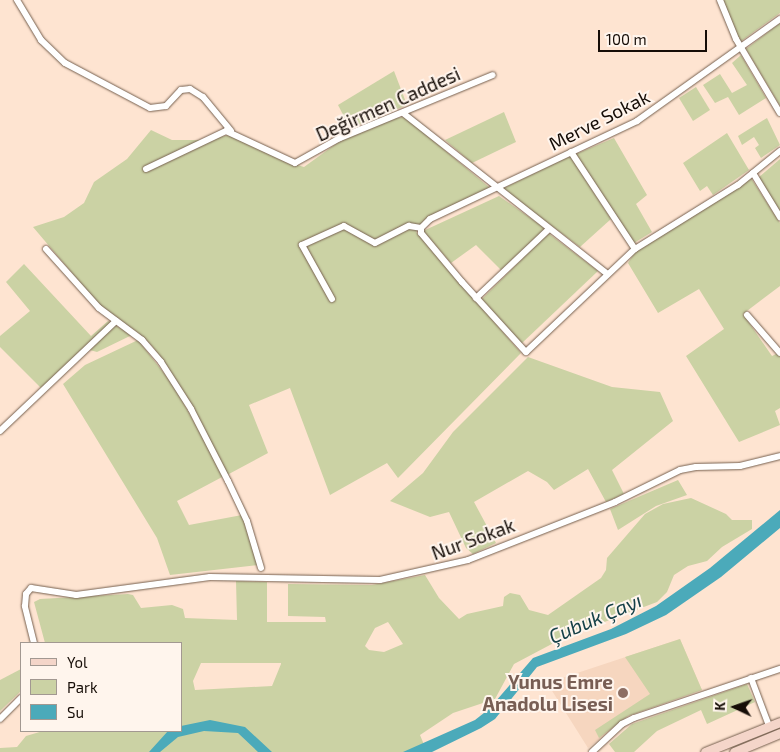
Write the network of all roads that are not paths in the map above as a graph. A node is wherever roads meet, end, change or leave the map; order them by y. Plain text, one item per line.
1 (17, 0) edge
2 (720, 0) edge
3 (780, 19) edge
4 (740, 48) junction
5 (493, 74) dead end
6 (403, 113) junction
7 (780, 113) edge
8 (231, 131) junction
9 (780, 151) edge
10 (571, 152) junction
11 (146, 169) dead end
12 (753, 173) junction
13 (495, 188) junction
14 (780, 217) edge
15 (421, 228) junction
16 (549, 229) junction
17 (46, 249) dead end
18 (635, 249) junction
19 (606, 274) junction
20 (476, 298) junction
21 (332, 299) dead end
22 (747, 315) dead end
23 (116, 321) junction
24 (780, 353) edge
25 (0, 431) edge
26 (780, 456) edge
27 (261, 568) dead end
28 (34, 642) edge
29 (780, 669) edge
30 (750, 678) junction
31 (20, 699) edge
32 (0, 720) edge
33 (780, 722) edge
34 (770, 726) junction
35 (780, 733) edge
36 (592, 752) edge
37 (705, 752) edge
38 (734, 752) edge

1 - 8 street
2 - 4 street
3 - 4 street, Merve Sokak
4 - 7 street
4 - 10 street, Merve Sokak
5 - 6 street, Değirmen Caddesi
6 - 8 street, Değirmen Caddesi
6 - 13 street
8 - 11 street
9 - 12 street
10 - 13 street, Merve Sokak
10 - 18 street
12 - 14 street
12 - 18 street
13 - 15 street, Merve Sokak
13 - 16 street
15 - 20 street
15 - 21 street
16 - 19 street
16 - 20 street
17 - 23 street
18 - 19 street
19 - 20 street
22 - 24 street
23 - 25 street
23 - 27 street
26 - 28 street, Nur Sokak
29 - 30 street
30 - 34 street
30 - 36 street
31 - 32 street
33 - 34 main road
34 - 37 main road
35 - 38 main road

